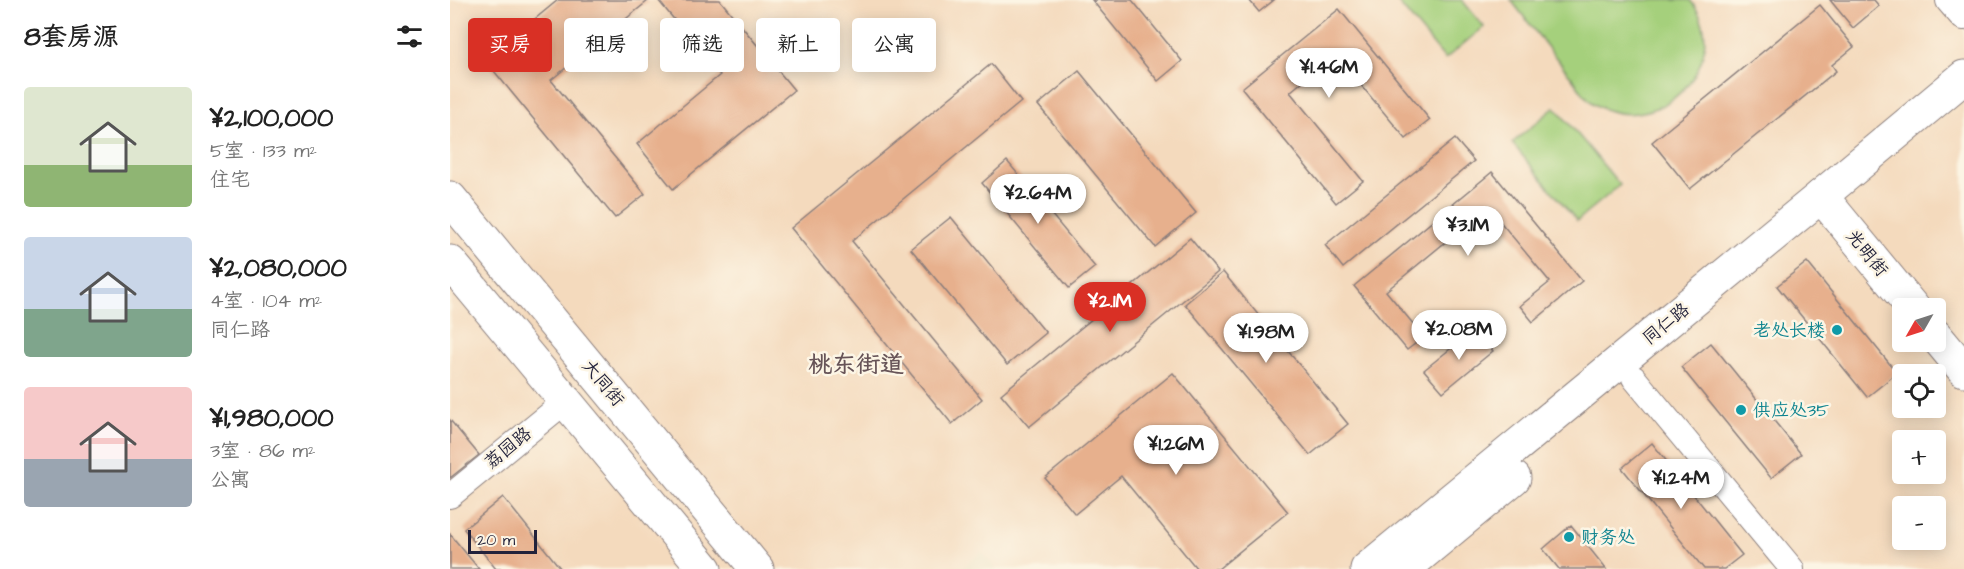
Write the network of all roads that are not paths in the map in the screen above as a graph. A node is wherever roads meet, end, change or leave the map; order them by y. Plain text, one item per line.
1 (1952, 0) edge
2 (1964, 15) edge
3 (1964, 77) edge
4 (1964, 103) edge
5 (450, 198) edge
6 (1827, 204) junction
7 (450, 262) edge
8 (1905, 298) edge
9 (1946, 348) edge
10 (1964, 370) edge
11 (1634, 378) junction
12 (566, 401) junction
13 (450, 496) edge
14 (705, 569) edge
15 (757, 569) edge
16 (1367, 569) edge
17 (1404, 569) edge
18 (1792, 569) edge

1 - 2 street
3 - 6 main road, 同仁路
4 - 6 main road, 同仁路
5 - 15 main road, 大同街
6 - 8 main road, 光明街
6 - 11 main road, 同仁路
6 - 16 main road, 同仁路
7 - 12 main road
9 - 10 main road
11 - 17 main road, 同仁路
11 - 18 street
12 - 13 street, 荔园路
12 - 14 main road

